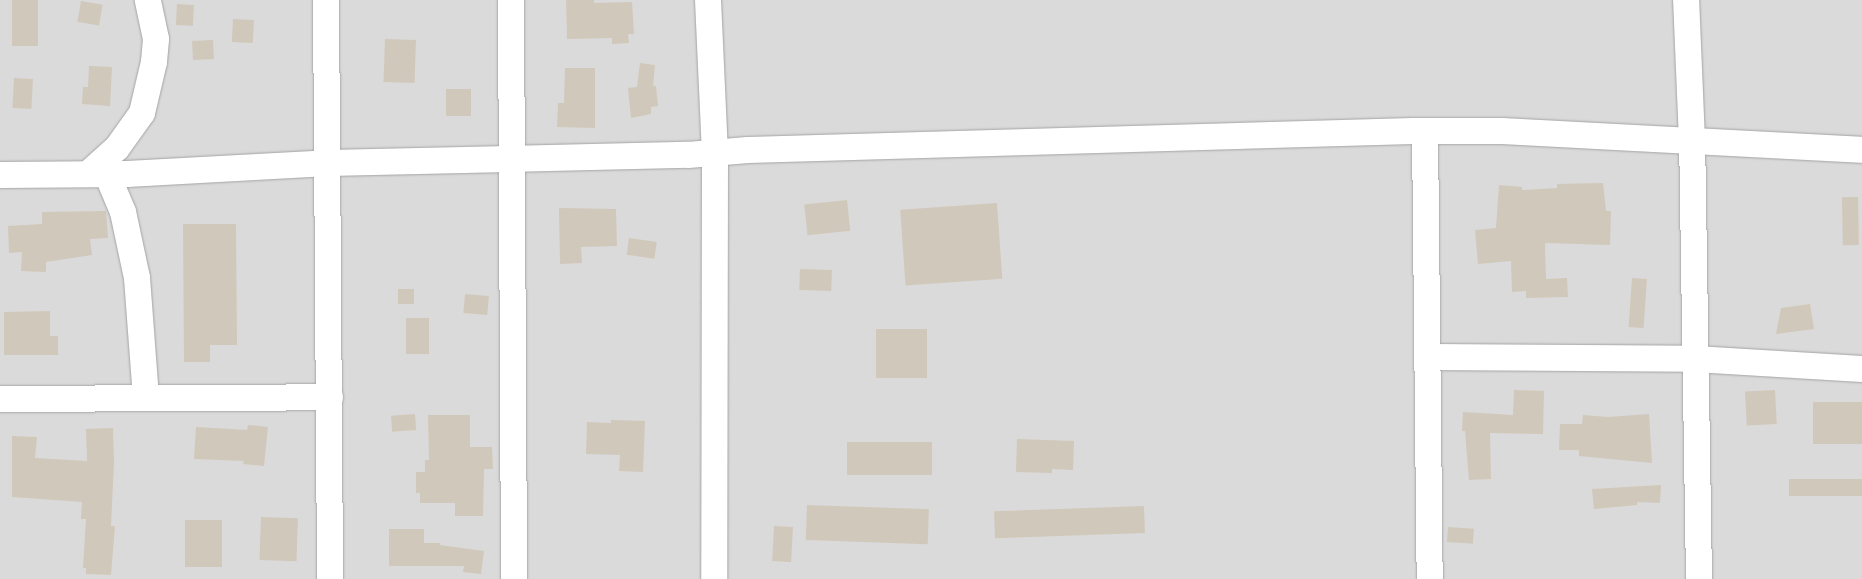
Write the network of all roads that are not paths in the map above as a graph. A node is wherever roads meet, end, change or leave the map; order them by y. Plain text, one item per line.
1 (148, 0) edge
2 (326, 0) edge
3 (511, 0) edge
4 (708, 0) edge
5 (1686, 0) edge
6 (1425, 131) junction
7 (1692, 141) junction
8 (1862, 150) edge
9 (715, 153) junction
10 (510, 159) junction
11 (328, 163) junction
12 (98, 174) junction
13 (0, 176) edge
14 (1429, 357) junction
15 (1695, 359) junction
16 (1862, 369) edge
17 (330, 397) junction
18 (146, 398) junction
19 (0, 399) edge
20 (330, 579) edge
21 (514, 579) edge
22 (714, 579) edge
23 (1430, 579) edge
24 (1700, 579) edge

1 - 12 street
2 - 11 street
3 - 10 street
4 - 9 street
5 - 7 street
6 - 7 street
6 - 9 street
6 - 14 street
7 - 8 street
7 - 15 street
9 - 10 street
9 - 22 street
10 - 11 street
10 - 21 street
11 - 12 street
11 - 17 street
12 - 13 street
12 - 18 street
14 - 15 street
14 - 23 street
15 - 16 street
15 - 24 street
17 - 18 street
17 - 20 street
18 - 19 street

